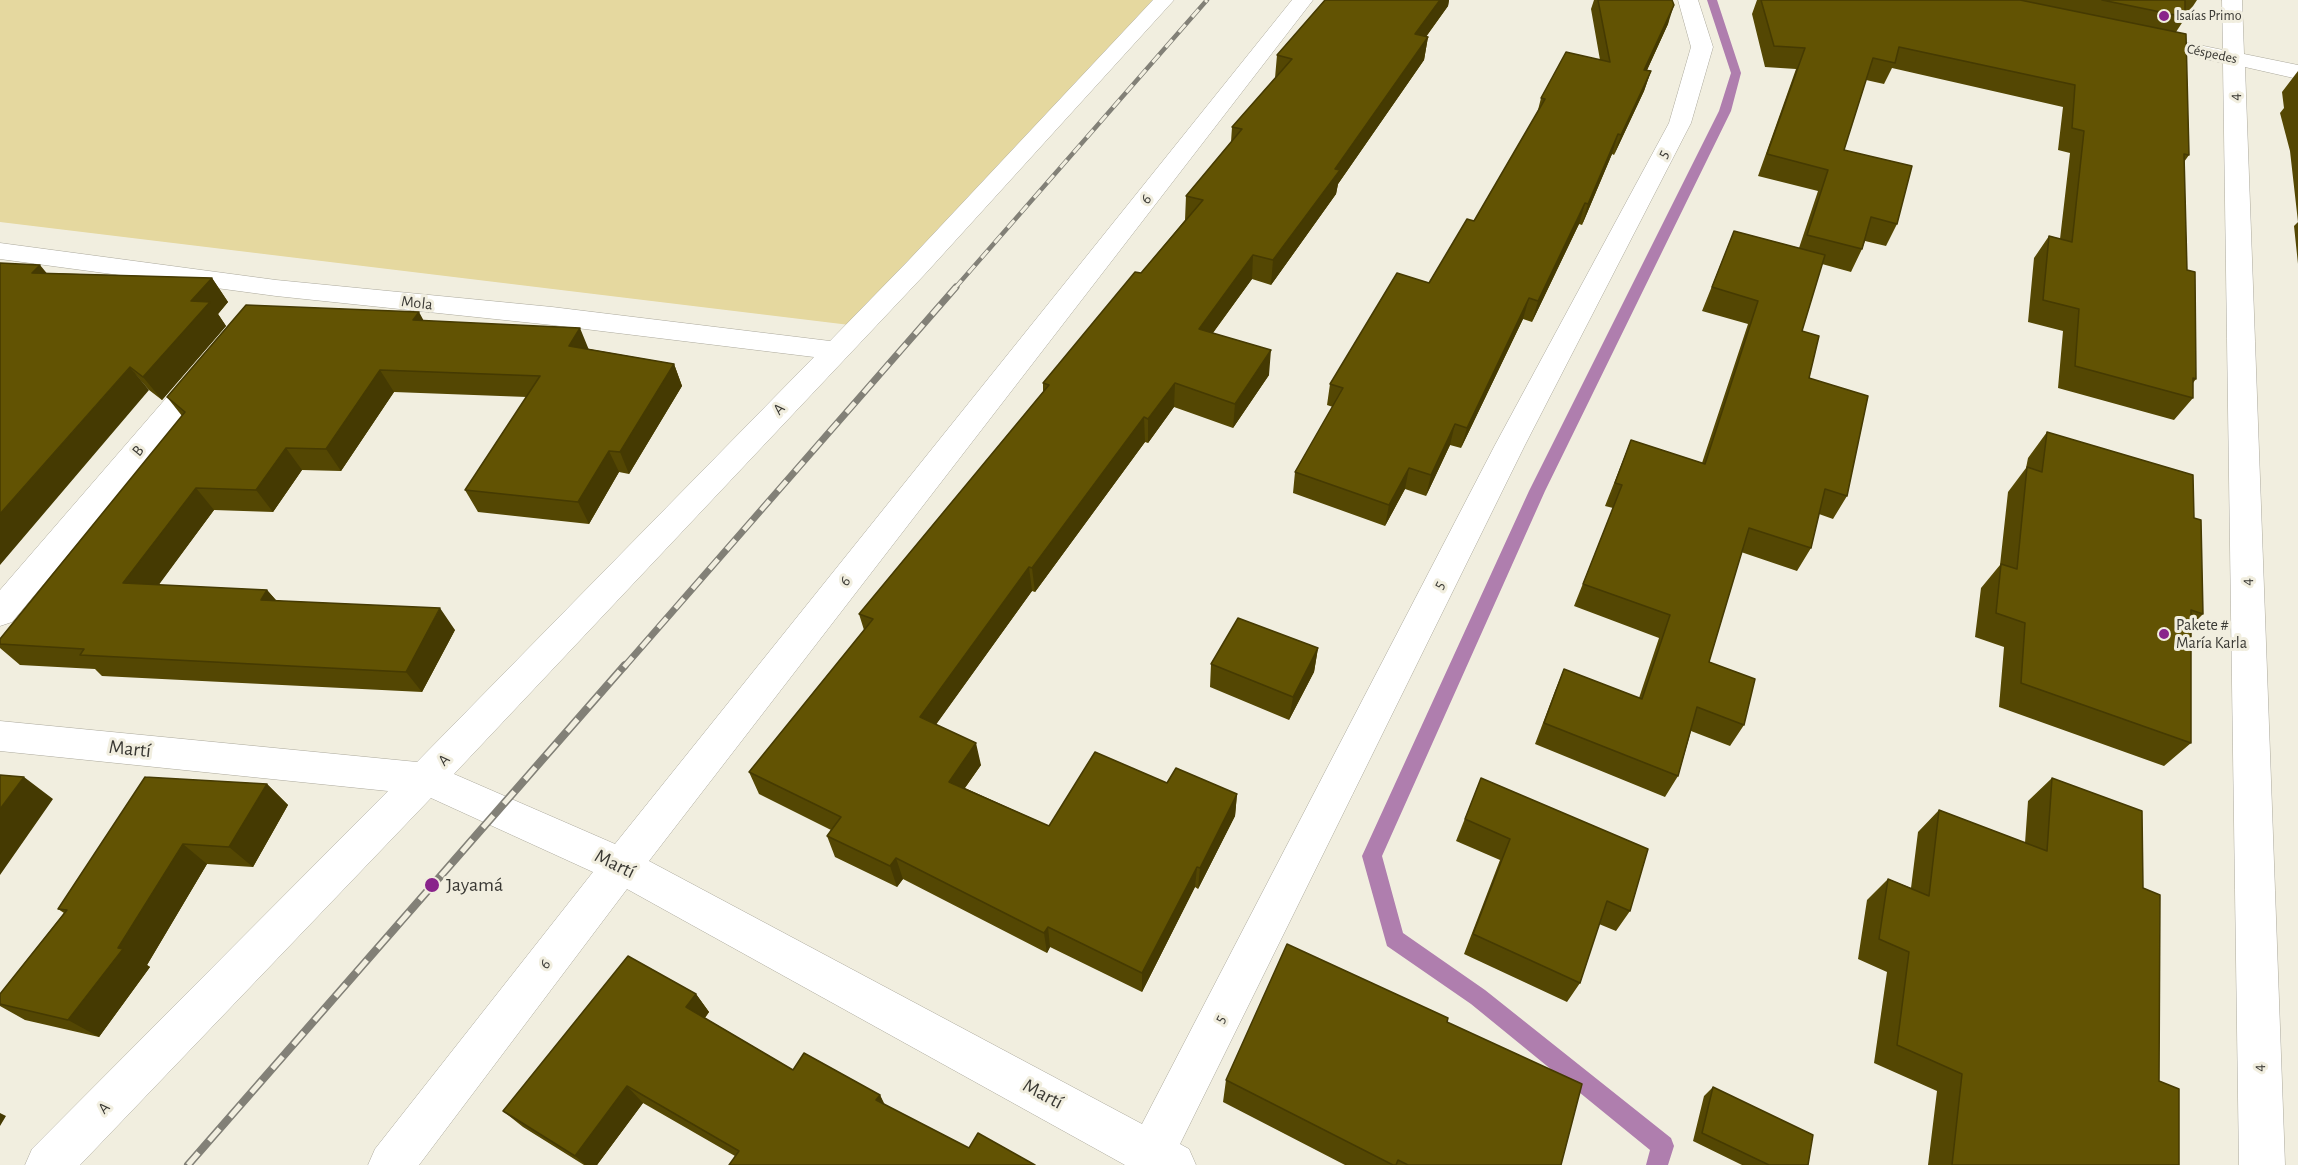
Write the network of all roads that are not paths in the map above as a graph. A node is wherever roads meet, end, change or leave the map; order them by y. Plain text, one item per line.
1 (1164, 0) edge
2 (1302, 0) edge
3 (1688, 0) edge
4 (2232, 0) edge
5 (2121, 35) edge
6 (2234, 59) junction
7 (2298, 72) edge
8 (0, 251) edge
9 (276, 288) junction
10 (253, 315) edge
11 (835, 351) junction
12 (222, 352) edge
13 (0, 613) edge
14 (0, 736) edge
15 (425, 779) junction
16 (621, 866) junction
17 (1158, 1161) edge
18 (48, 1165) edge
19 (391, 1165) edge
20 (2262, 1165) edge

1 - 11 street, A
2 - 16 street, 6
3 - 17 street, 5
4 - 6 street, 4
5 - 6 street, Céspedes
6 - 7 street, Céspedes
6 - 20 street, 4
8 - 9 street, Mola
9 - 10 street
9 - 11 street, Mola
11 - 15 street, A
12 - 13 street, B
14 - 15 street, Martí
15 - 16 street, Martí
15 - 18 street, A
16 - 17 street, Martí
16 - 19 street, 6

